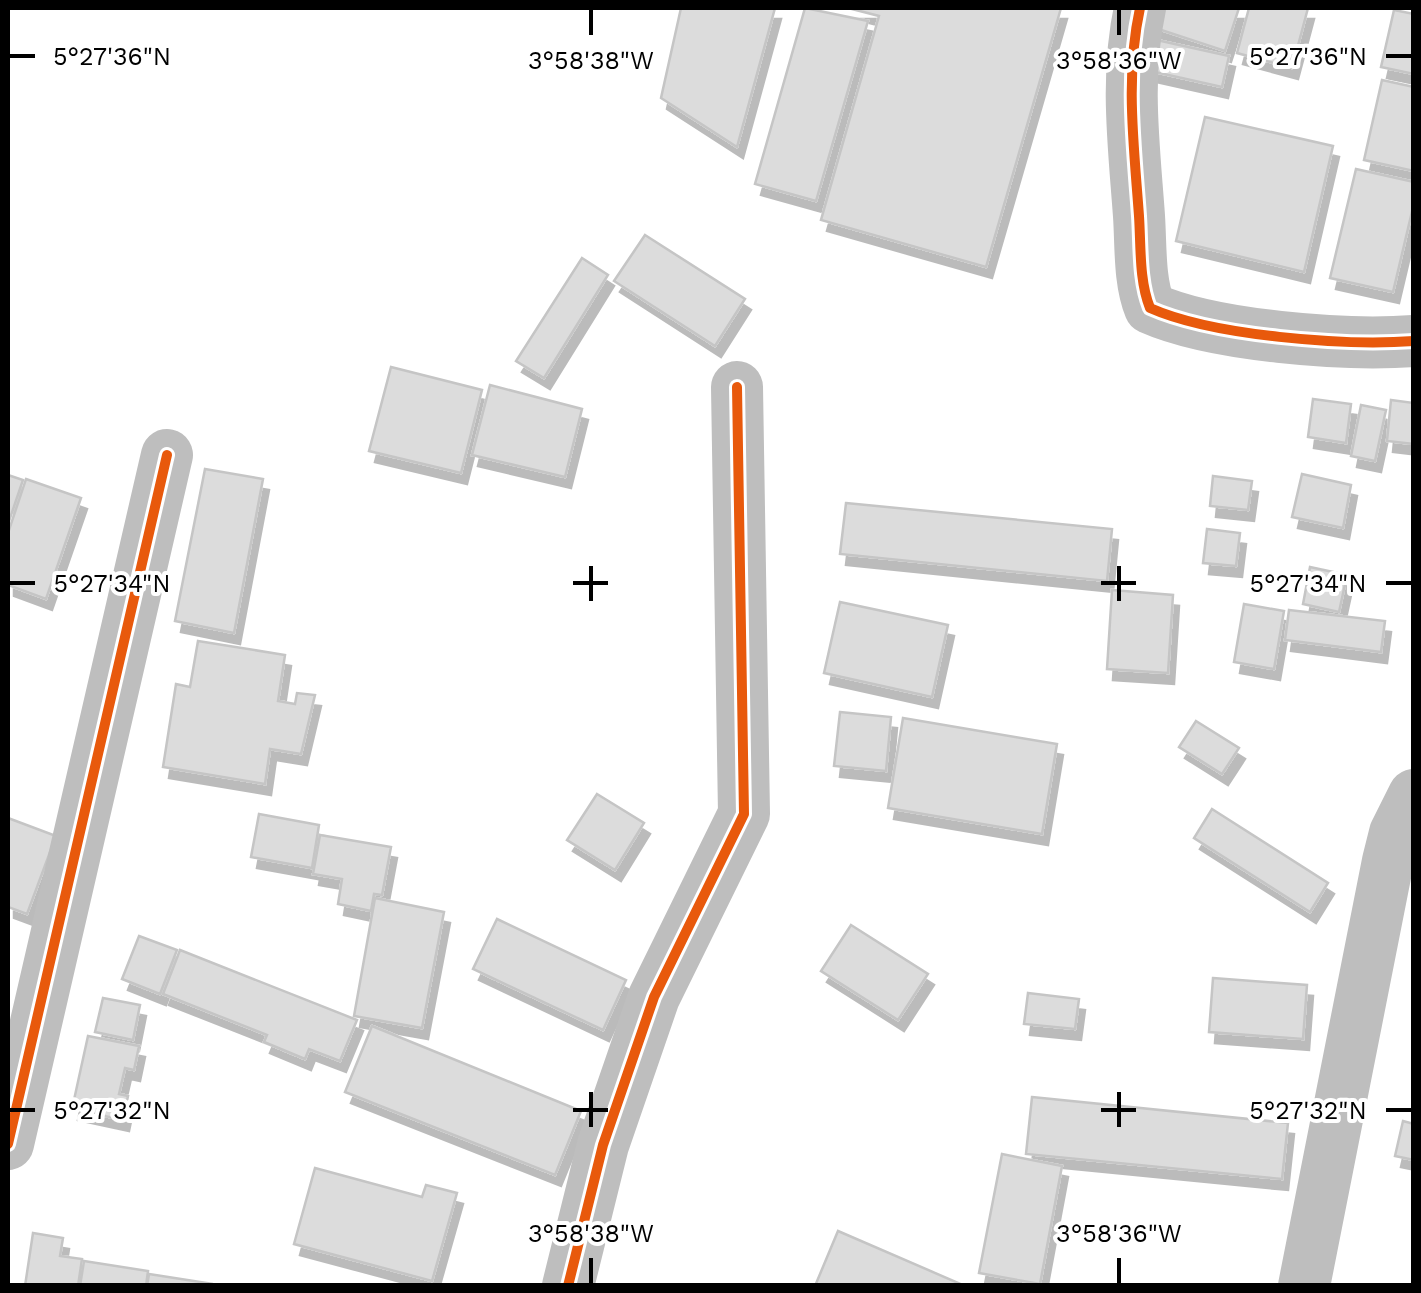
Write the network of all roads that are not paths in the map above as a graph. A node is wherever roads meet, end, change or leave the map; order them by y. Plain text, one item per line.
1 (1140, 8) edge
2 (1414, 341) edge
3 (738, 387) dead end
4 (167, 456) dead end
5 (1414, 796) edge
6 (8, 1144) edge
7 (568, 1286) edge
8 (1304, 1286) edge

1 - 2 street
3 - 7 street
4 - 6 street
5 - 8 street

